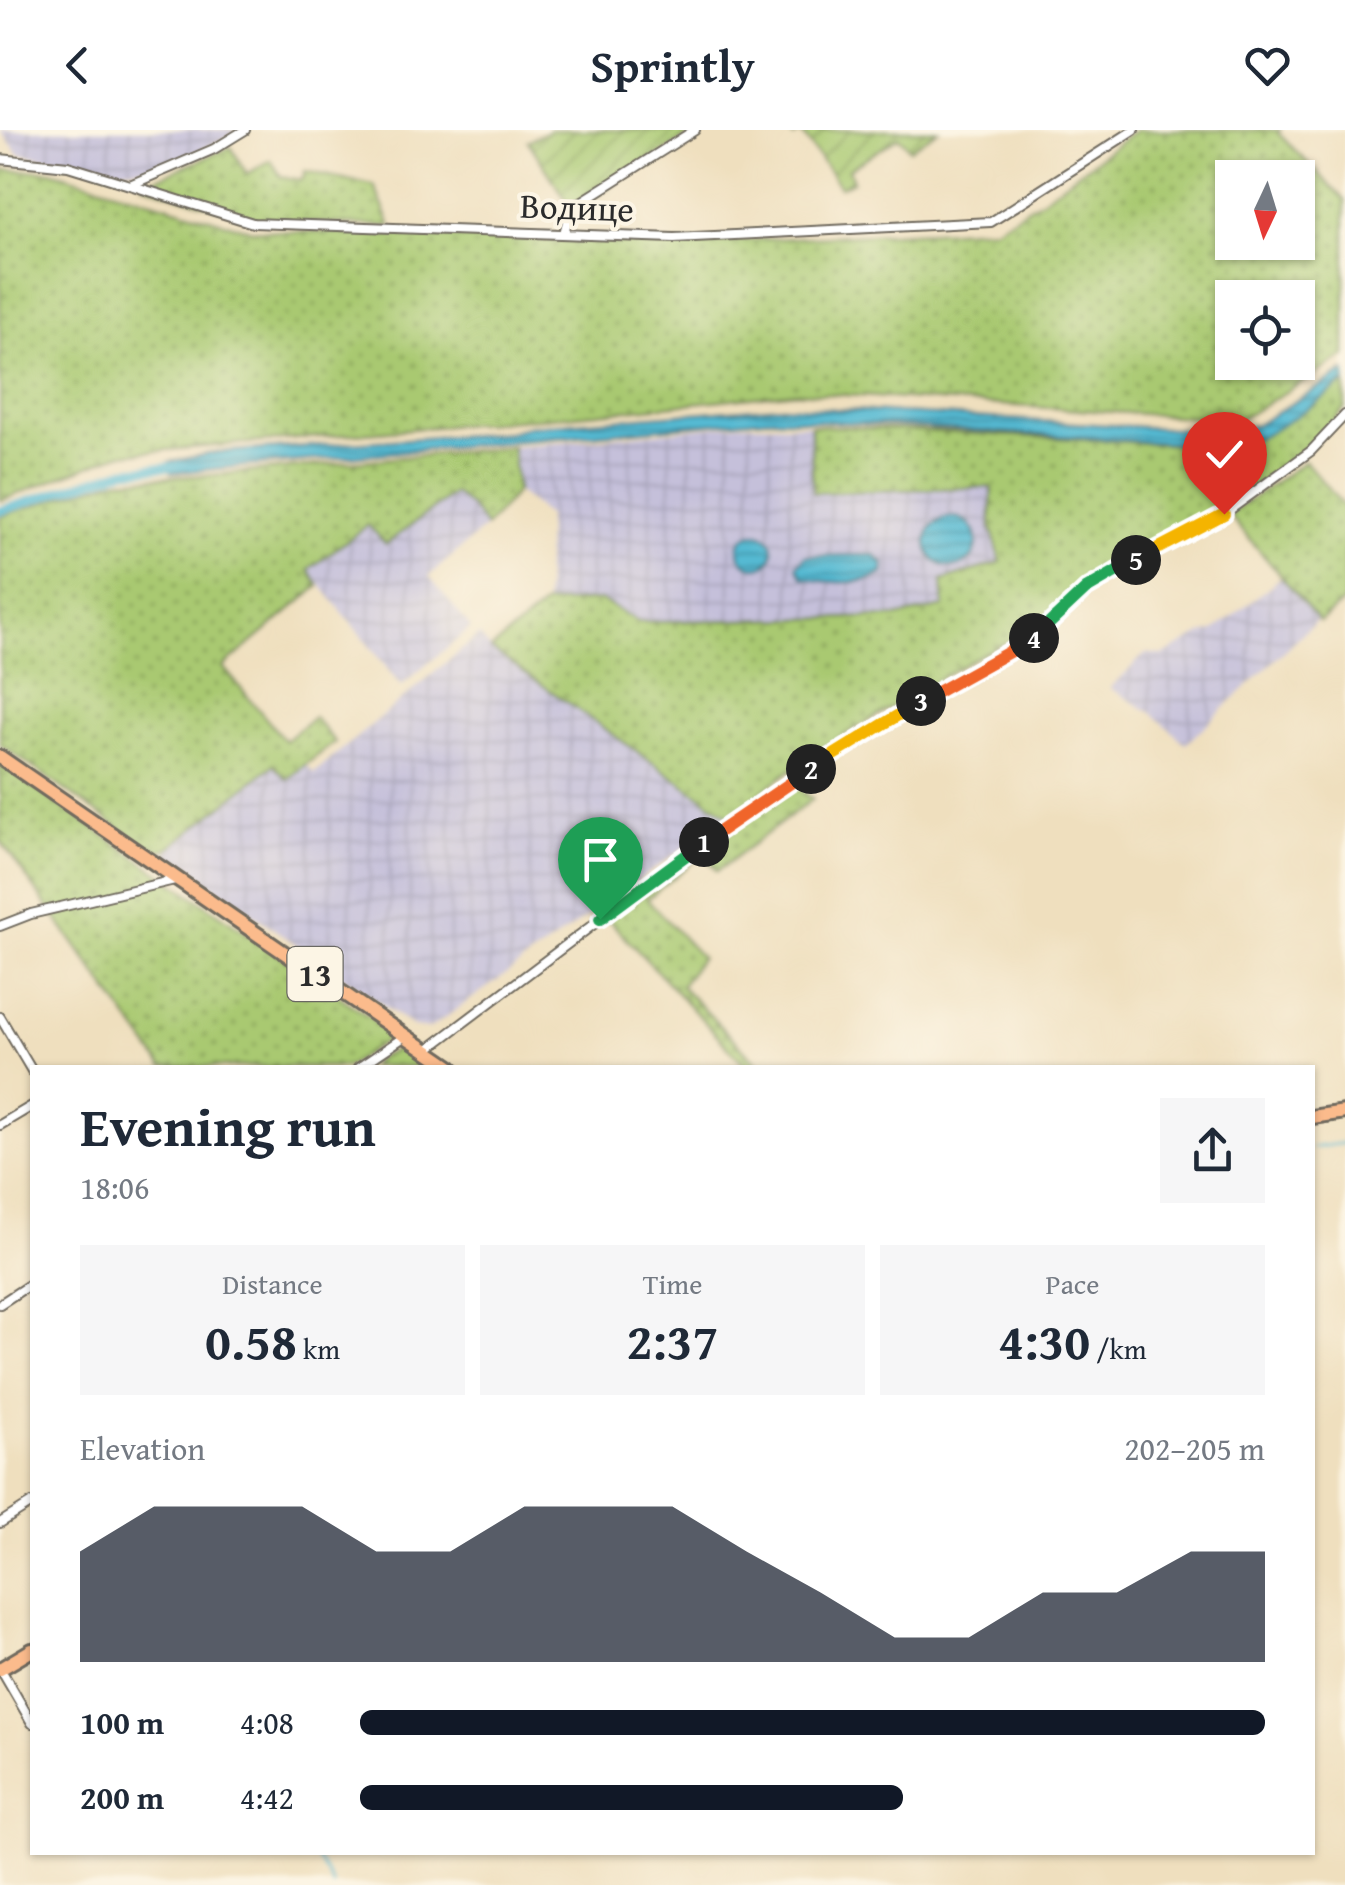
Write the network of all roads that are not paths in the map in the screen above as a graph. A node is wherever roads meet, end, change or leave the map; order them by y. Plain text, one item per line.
1 (245, 130) edge
2 (695, 130) edge
3 (1134, 130) edge
4 (0, 159) edge
5 (130, 184) junction
6 (564, 234) junction
7 (1345, 415) edge
8 (0, 757) edge
9 (180, 879) junction
10 (0, 926) edge
11 (0, 1017) edge
12 (404, 1037) junction
13 (426, 1051) junction
14 (362, 1065) edge
15 (447, 1065) edge
16 (30, 1068) edge
17 (30, 1107) edge
18 (1345, 1112) edge
19 (1315, 1117) edge
20 (0, 1126) edge
21 (30, 1284) edge
22 (0, 1304) edge
23 (30, 1504) edge
24 (0, 1523) edge
25 (30, 1651) edge
26 (0, 1669) edge
27 (30, 1720) edge

1 - 5 street
2 - 6 street
3 - 6 street, Водице
4 - 5 street, Водице
5 - 6 street, Водице
7 - 13 street
8 - 9 main road, 13
9 - 10 street
9 - 12 main road, 13
11 - 16 street
12 - 13 main road, 13
12 - 14 street
13 - 15 main road, 13
17 - 20 street
18 - 19 main road
21 - 22 street
23 - 24 street
25 - 26 main road
26 - 27 street

